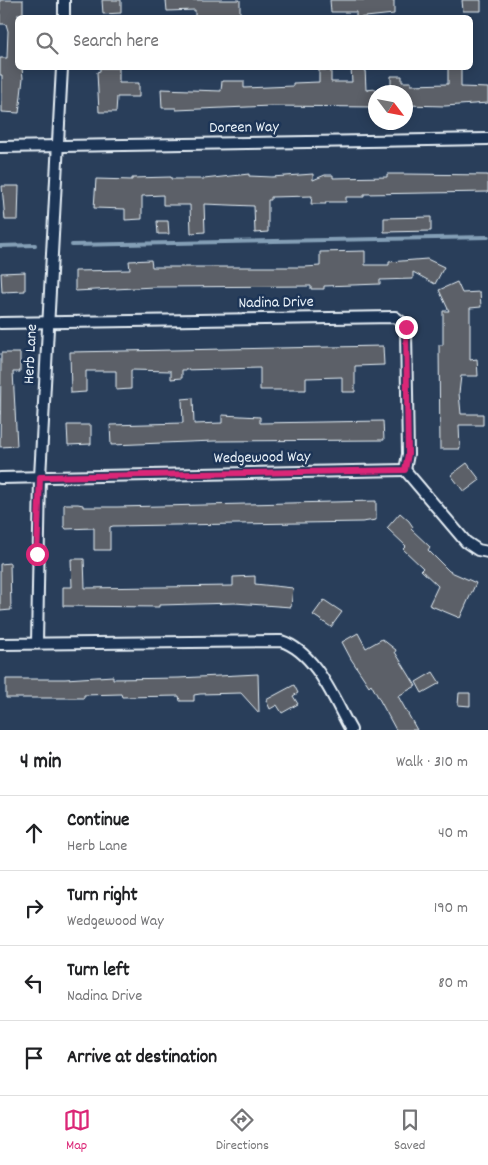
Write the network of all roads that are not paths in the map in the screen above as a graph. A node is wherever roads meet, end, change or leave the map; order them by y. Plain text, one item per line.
1 (64, 0) edge
2 (64, 15) edge
3 (62, 70) edge
4 (488, 139) edge
5 (0, 147) edge
6 (59, 147) junction
7 (0, 322) edge
8 (48, 322) junction
9 (405, 470) junction
10 (40, 477) junction
11 (0, 478) edge
12 (488, 552) edge
13 (37, 643) junction
14 (0, 644) edge
15 (351, 730) edge

1 - 2 street
3 - 6 street, Herb Lane
4 - 6 street, Doreen Way
5 - 6 street, Doreen Way
6 - 8 street, Herb Lane
7 - 8 street, Nadina Drive
8 - 9 street, Nadina Drive
8 - 10 street, Herb Lane
9 - 10 street, Wedgewood Way
9 - 12 street
10 - 11 street, Wedgewood Way
10 - 13 street, Herb Lane
13 - 14 street
13 - 15 street

